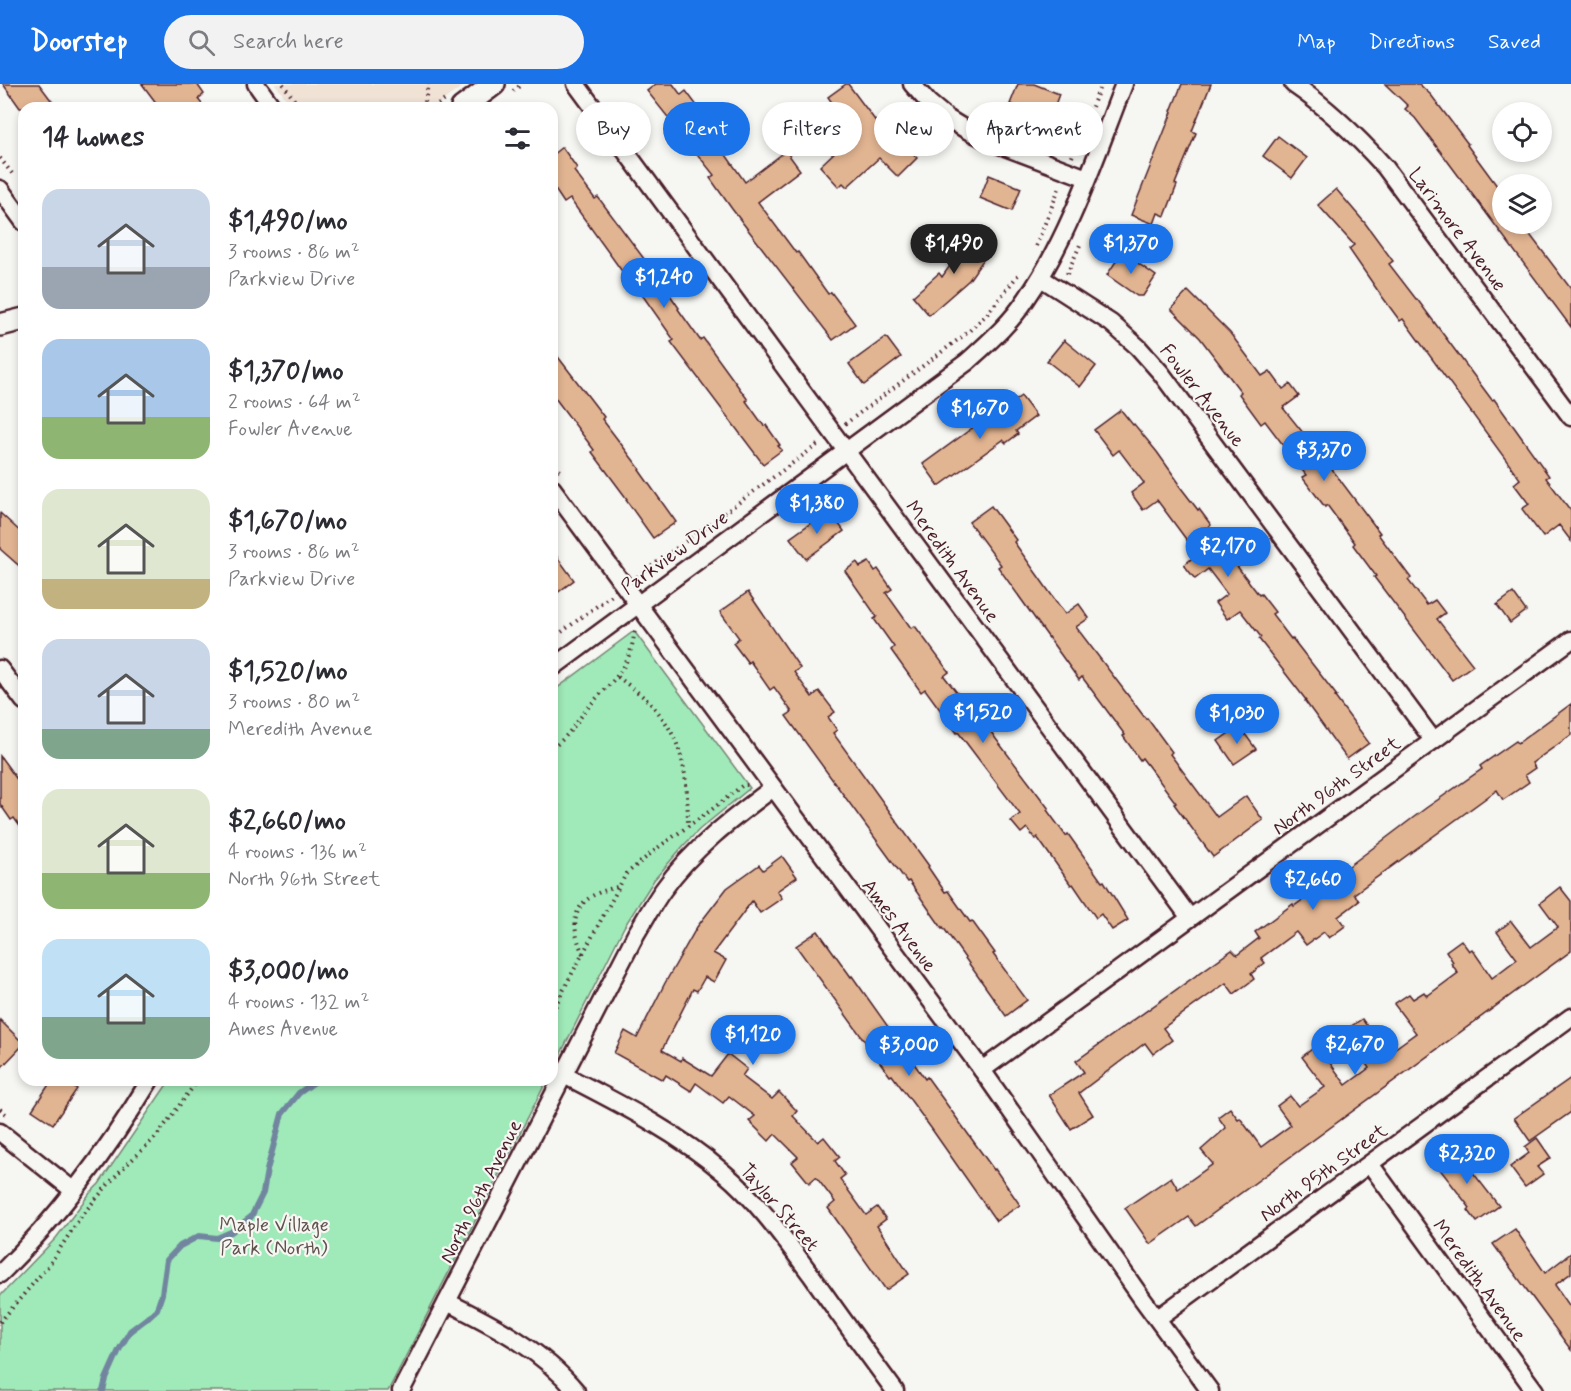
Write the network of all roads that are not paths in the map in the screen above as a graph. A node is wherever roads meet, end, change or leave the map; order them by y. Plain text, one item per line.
1 (256, 84) edge
2 (494, 84) edge
3 (576, 84) edge
4 (912, 84) edge
5 (1124, 84) edge
6 (1293, 84) edge
7 (269, 102) edge
8 (470, 102) edge
9 (1087, 178) junction
10 (0, 189) edge
11 (18, 214) edge
12 (1041, 278) junction
13 (18, 320) edge
14 (0, 325) edge
15 (1571, 417) edge
16 (846, 451) junction
17 (558, 496) edge
18 (638, 605) junction
19 (1571, 640) edge
20 (558, 664) edge
21 (0, 669) edge
22 (18, 693) edge
23 (1433, 740) junction
24 (772, 788) junction
25 (1190, 918) junction
26 (1571, 1017) edge
27 (982, 1070) junction
28 (564, 1075) junction
29 (146, 1086) edge
30 (0, 1132) edge
31 (1370, 1164) junction
32 (74, 1191) junction
33 (0, 1274) edge
34 (447, 1302) junction
35 (1158, 1318) junction
36 (401, 1391) edge
37 (576, 1391) edge
38 (894, 1391) edge
39 (1210, 1391) edge
40 (1535, 1391) edge

1 - 7 street
2 - 8 street
3 - 16 street, Meredith Avenue
4 - 9 street
5 - 9 street, Parkview Drive
6 - 15 street, Larimore Avenue
9 - 12 street, Parkview Drive
10 - 11 street
12 - 16 street, Parkview Drive
12 - 23 street, Fowler Avenue
13 - 14 street
16 - 18 street, Parkview Drive
16 - 25 street, Meredith Avenue
17 - 18 street, Ames Avenue
18 - 20 street, Parkview Drive
18 - 24 street, Ames Avenue
19 - 23 street, North 96th Street
21 - 22 street
23 - 25 street, North 96th Street
24 - 27 street, Ames Avenue
24 - 28 street, North 96th Avenue
25 - 27 street, North 96th Street
26 - 31 street, North 95th Street
27 - 35 street, Ames Avenue
28 - 34 street, North 96th Avenue
28 - 38 street, Taylor Street
29 - 32 street
30 - 32 street
31 - 35 street, North 95th Street
31 - 40 street, Meredith Avenue
32 - 33 street
34 - 36 street, North 96th Avenue
34 - 37 street
35 - 39 street, Ames Avenue

